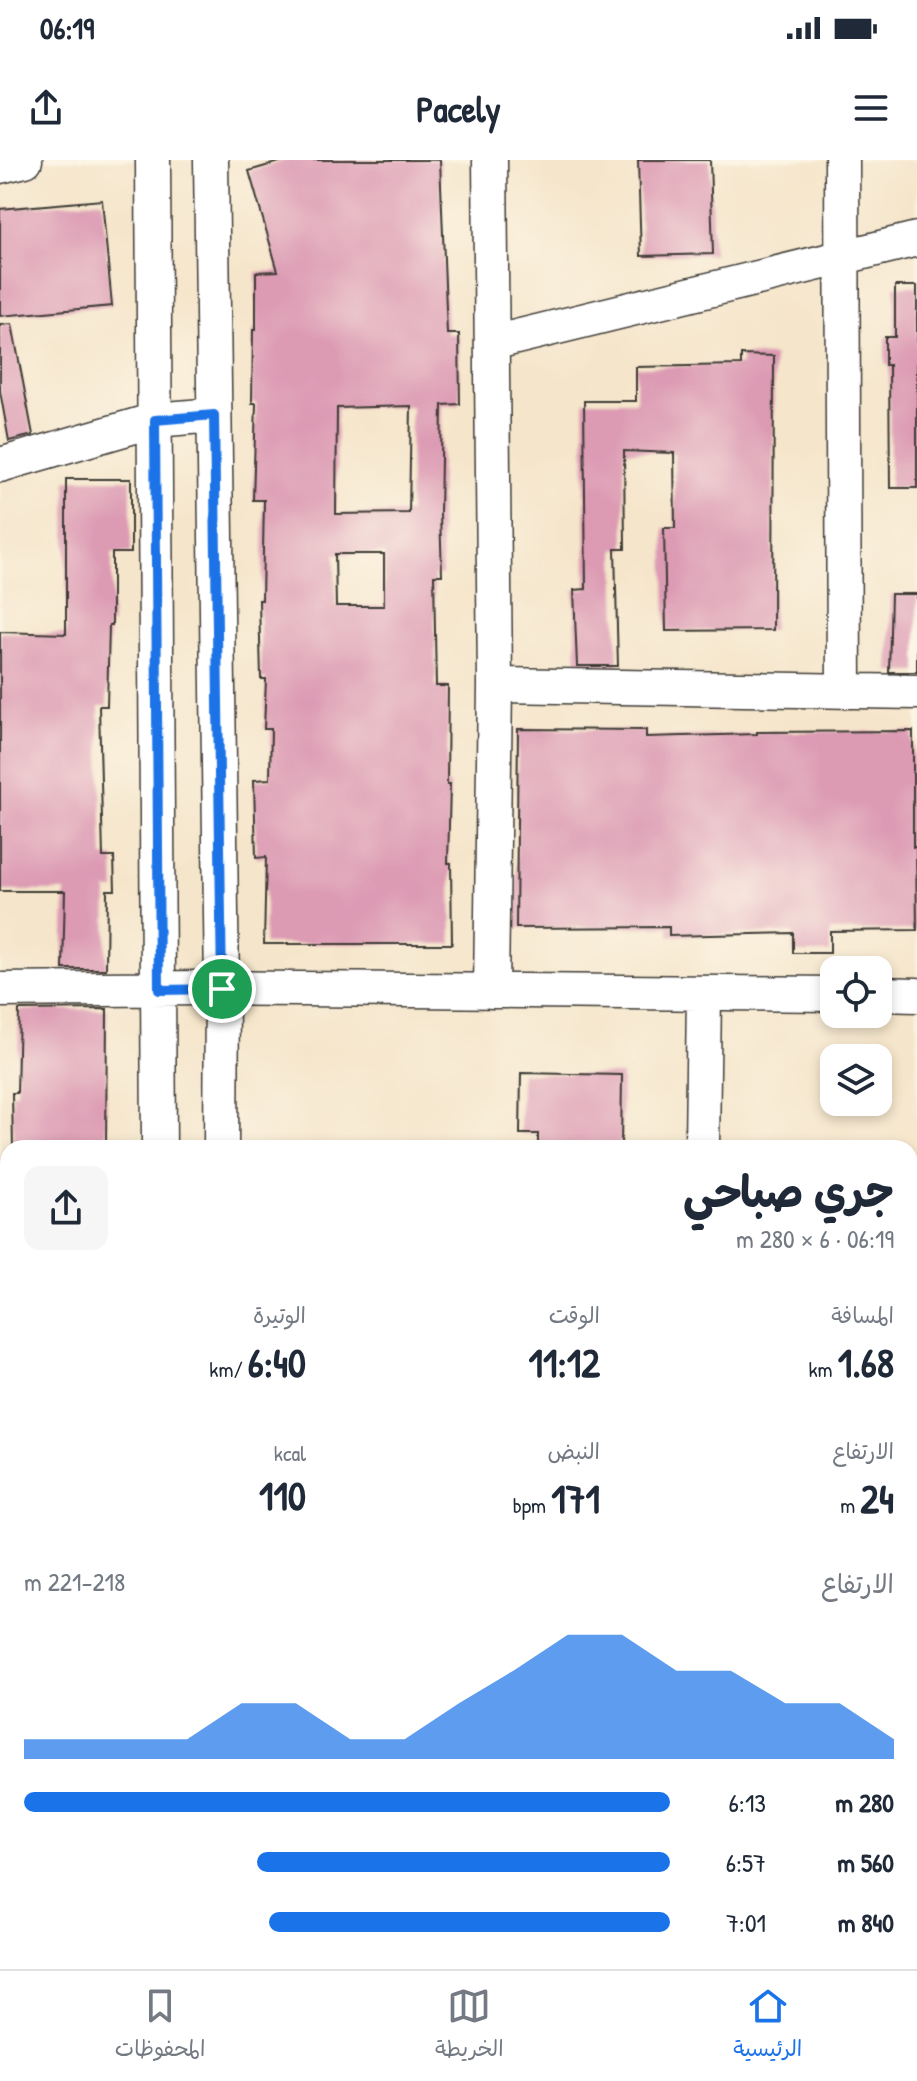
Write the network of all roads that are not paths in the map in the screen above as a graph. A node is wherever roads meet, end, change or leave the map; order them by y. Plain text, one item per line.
1 (25, 160) edge
2 (153, 160) edge
3 (211, 160) edge
4 (490, 160) edge
5 (842, 160) edge
6 (0, 166) edge
7 (917, 239) edge
8 (842, 257) junction
9 (492, 343) junction
10 (214, 415) junction
11 (155, 420) junction
12 (0, 465) edge
13 (495, 685) junction
14 (844, 691) junction
15 (917, 692) edge
16 (222, 989) junction
17 (0, 990) edge
18 (159, 990) junction
19 (491, 991) junction
20 (704, 993) junction
21 (820, 994) edge
22 (892, 994) edge
23 (917, 995) edge
24 (159, 1140) edge
25 (221, 1140) edge
26 (702, 1140) edge

1 - 6 street
2 - 11 street
3 - 10 street
4 - 9 street
5 - 8 street
7 - 8 street
8 - 9 street
8 - 14 street
9 - 13 street
10 - 11 street
10 - 16 street
11 - 12 street
11 - 18 street
13 - 14 street
13 - 19 street
14 - 15 street
16 - 18 street
16 - 19 street
16 - 25 street
17 - 18 street
18 - 24 street
19 - 20 street
20 - 21 street
20 - 26 street
22 - 23 street

